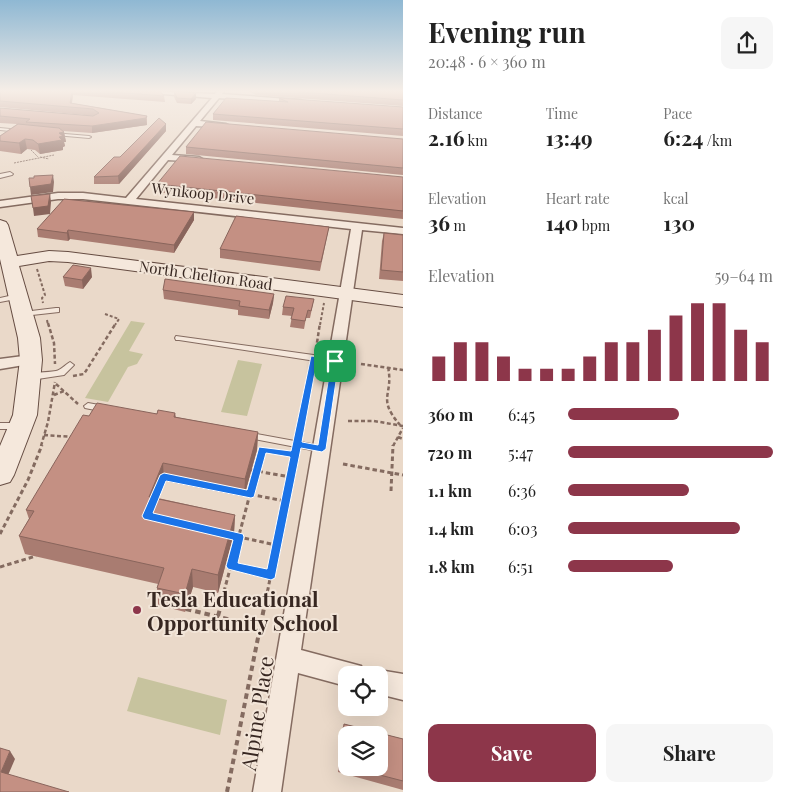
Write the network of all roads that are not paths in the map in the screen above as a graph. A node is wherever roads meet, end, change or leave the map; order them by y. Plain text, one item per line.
1 (190, 128) edge
2 (0, 129) edge
3 (27, 131) edge
4 (45, 133) edge
5 (89, 137) dead end
6 (166, 157) junction
7 (207, 161) edge
8 (10, 174) dead end
9 (0, 176) edge
10 (130, 200) junction
11 (0, 204) edge
12 (0, 225) edge
13 (357, 226) junction
14 (403, 231) edge
15 (10, 262) junction
16 (346, 293) junction
17 (403, 301) edge
18 (14, 303) edge
19 (56, 310) dead end
20 (179, 338) dead end
21 (335, 361) junction
22 (0, 364) edge
23 (70, 365) dead end
24 (31, 368) junction
25 (88, 406) dead end
26 (117, 411) edge
27 (11, 426) edge
28 (240, 434) edge
29 (322, 449) junction
30 (0, 475) edge
31 (288, 659) junction
32 (338, 672) edge
33 (388, 684) edge
34 (403, 687) edge
35 (267, 792) edge

1 - 6 street
2 - 3 lane
4 - 5 lane
6 - 7 street
6 - 10 street
8 - 9 lane
10 - 11 street, Wynkoop Drive
10 - 13 street, Wynkoop Drive
12 - 15 main road
13 - 14 street, Wynkoop Drive
13 - 16 street, Alpine Place
15 - 16 main road, North Chelton Road
15 - 18 main road
16 - 17 main road, North Chelton Road
16 - 21 street, Alpine Place
18 - 19 lane
18 - 24 main road
20 - 21 lane
21 - 29 street, Alpine Place
22 - 24 street
23 - 24 lane
24 - 27 main road
25 - 26 lane
27 - 30 main road
28 - 29 lane
29 - 31 street, Alpine Place
31 - 32 street
31 - 35 street, Alpine Place
33 - 34 street

